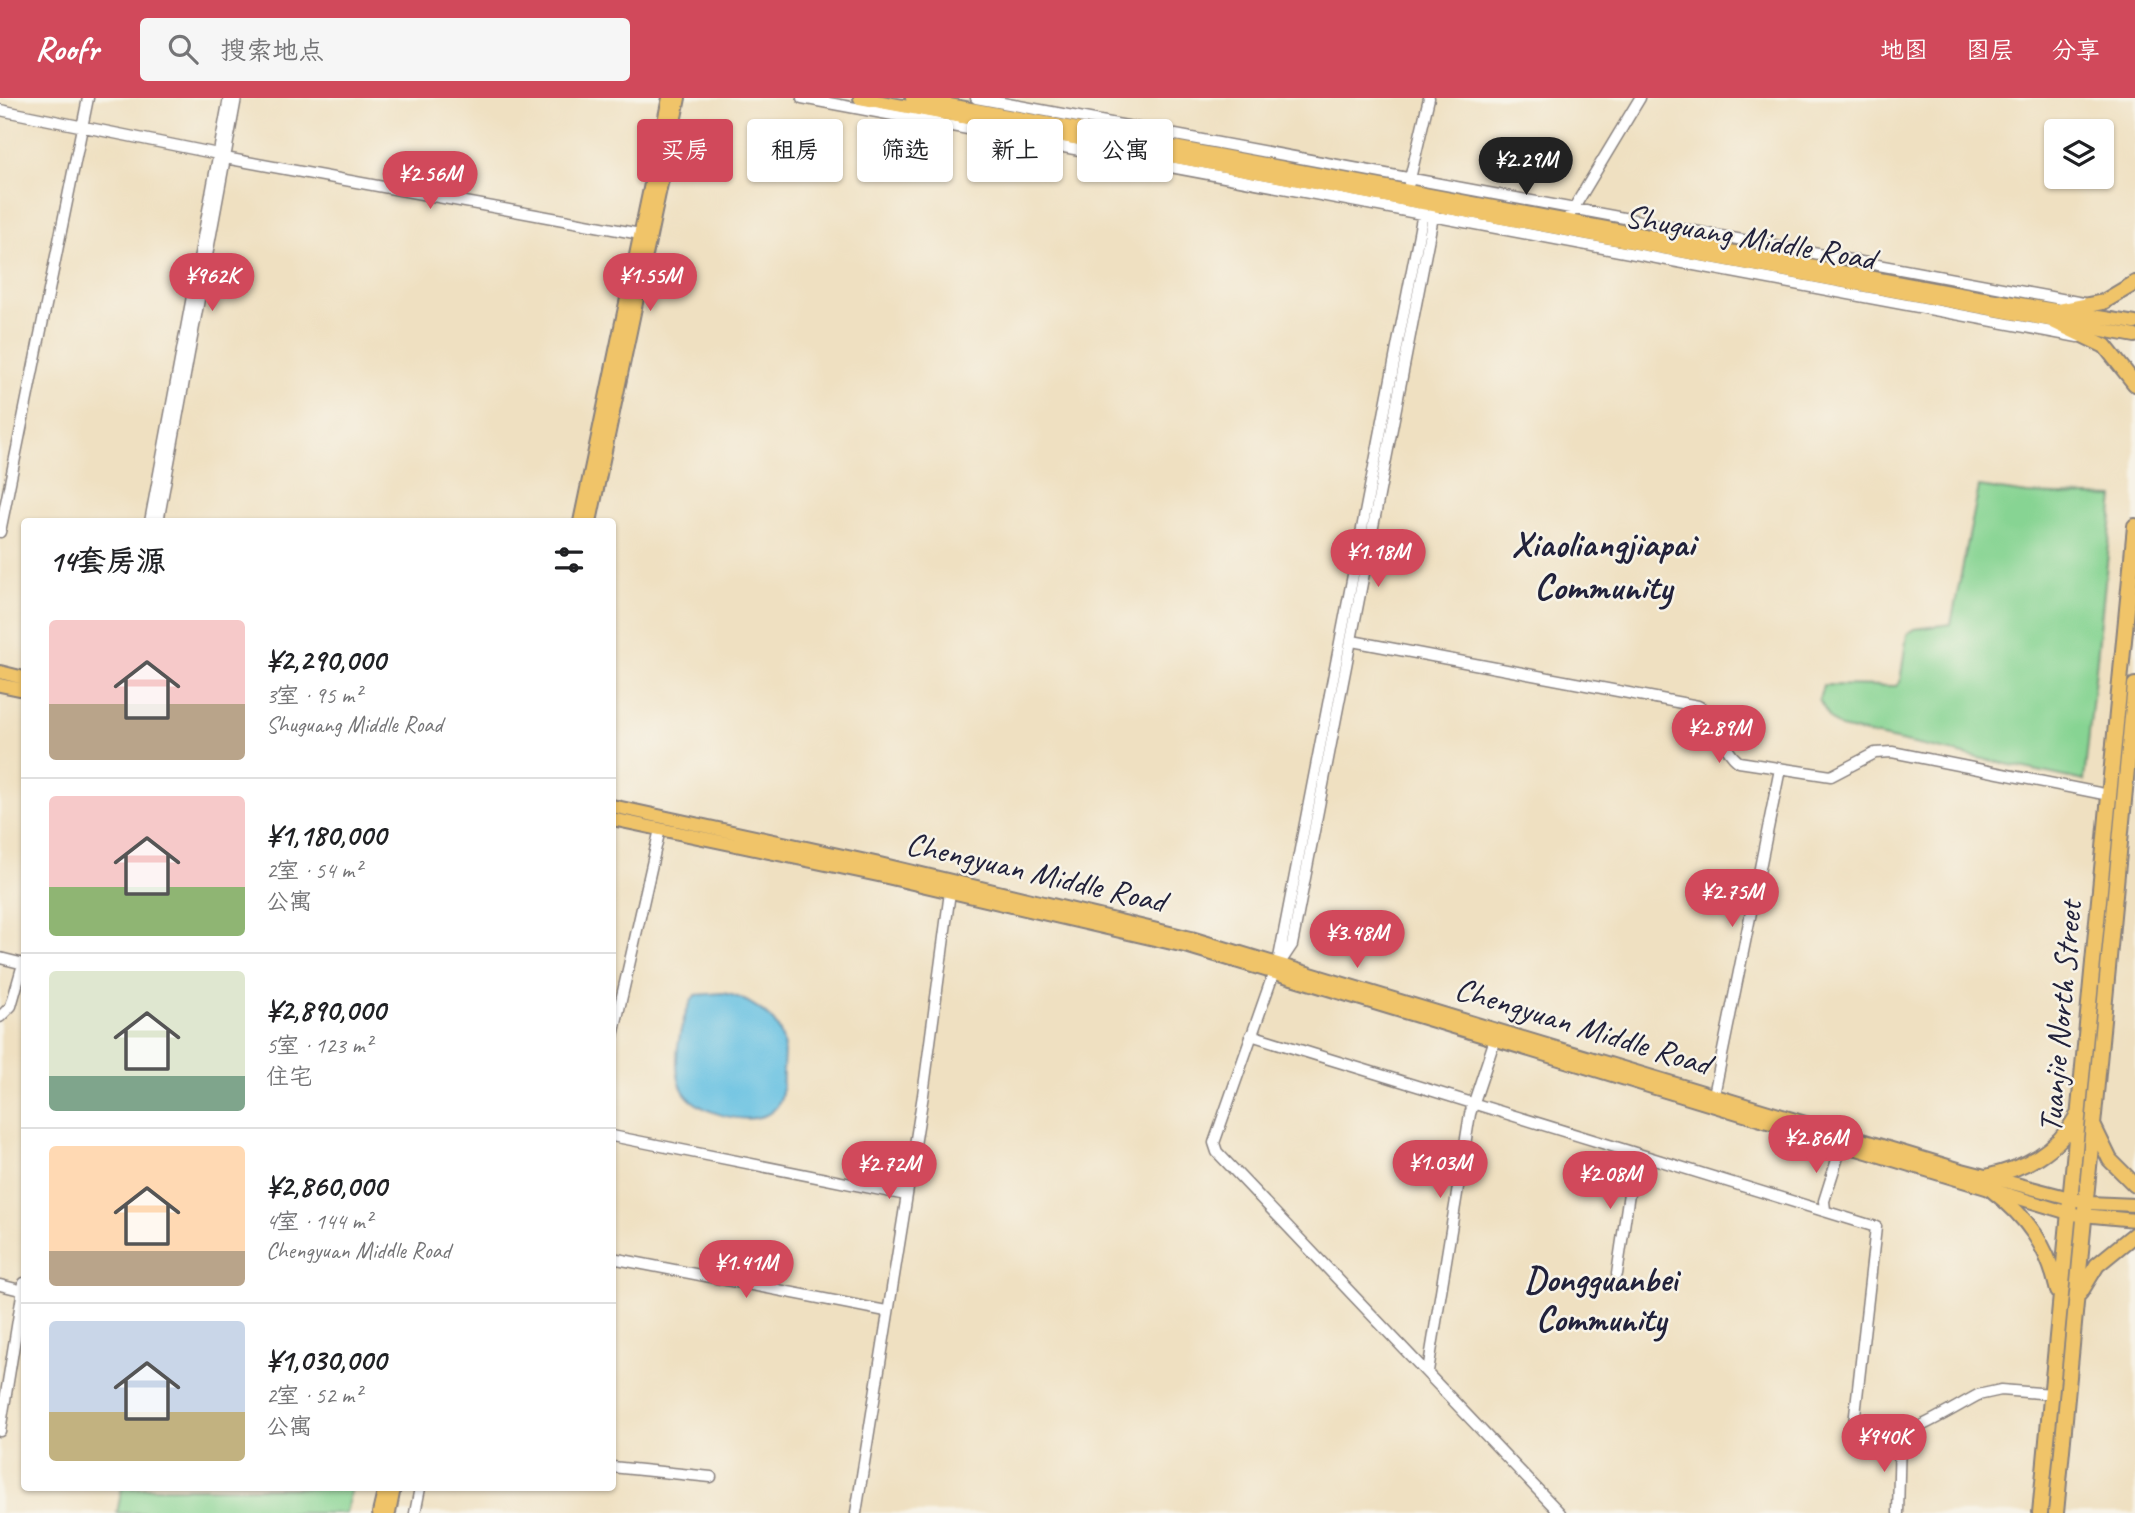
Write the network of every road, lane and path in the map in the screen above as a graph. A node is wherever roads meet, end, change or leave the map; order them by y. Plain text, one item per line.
1 (88, 98) edge
2 (229, 98) edge
3 (236, 98) edge
4 (669, 98) edge
5 (679, 98) edge
6 (802, 98) edge
7 (860, 98) edge
8 (912, 98) edge
9 (976, 98) edge
10 (1429, 98) edge
11 (1640, 98) edge
12 (0, 110) edge
13 (82, 127) junction
14 (222, 156) junction
15 (1409, 185) junction
16 (1430, 205) junction
17 (1573, 208) junction
18 (1566, 221) junction
19 (640, 234) junction
20 (2135, 283) edge
21 (2090, 304) junction
22 (2057, 316) junction
23 (2135, 323) edge
24 (2135, 336) edge
25 (2097, 341) junction
26 (2135, 384) edge
27 (3, 500) edge
28 (151, 518) edge
29 (159, 518) edge
30 (581, 518) edge
31 (591, 518) edge
32 (2135, 526) edge
33 (0, 532) edge
34 (1352, 641) junction
35 (0, 672) edge
36 (21, 677) edge
37 (0, 684) edge
38 (2135, 685) edge
39 (21, 689) edge
40 (1780, 769) junction
41 (2109, 795) junction
42 (616, 807) edge
43 (616, 821) edge
44 (660, 829) junction
45 (950, 892) junction
46 (0, 958) edge
47 (21, 963) edge
48 (1276, 968) junction
49 (21, 974) edge
50 (0, 1017) edge
51 (616, 1022) edge
52 (1251, 1035) junction
53 (1495, 1039) junction
54 (1714, 1095) junction
55 (1473, 1105) junction
56 (2079, 1112) junction
57 (2093, 1123) junction
58 (616, 1137) edge
59 (1842, 1144) junction
60 (1635, 1153) junction
61 (1989, 1183) junction
62 (2135, 1185) edge
63 (906, 1195) junction
64 (2135, 1205) edge
65 (2077, 1208) junction
66 (1825, 1210) junction
67 (2135, 1220) edge
68 (2135, 1234) edge
69 (616, 1259) edge
70 (1616, 1274) dead end
71 (0, 1285) edge
72 (21, 1288) edge
73 (2068, 1305) junction
74 (21, 1306) edge
75 (886, 1311) junction
76 (1428, 1371) junction
77 (2052, 1394) junction
78 (0, 1431) edge
79 (1900, 1437) junction
80 (616, 1467) edge
81 (710, 1477) dead end
82 (384, 1491) edge
83 (393, 1491) edge
84 (419, 1491) edge
85 (379, 1513) edge
86 (389, 1513) edge
87 (415, 1513) edge
88 (856, 1513) edge
89 (1560, 1513) edge
90 (1898, 1513) edge
91 (2040, 1513) edge
92 (2056, 1513) edge

1 - 13 street
2 - 14 street
3 - 14 street
4 - 19 main road
5 - 31 main road
6 - 16 street
7 - 16 main road, Shuguang Middle Road
8 - 15 main road, Shuguang Middle Road
9 - 15 street
10 - 15 street
11 - 17 street
12 - 13 street
13 - 14 street
13 - 27 street
14 - 19 street
14 - 28 street
14 - 29 street
15 - 16 main road, Shuguang Middle Road
15 - 17 street
16 - 18 main road, Shuguang Middle Road
16 - 22 main road, Shuguang Middle Road
16 - 25 street
16 - 34 street
16 - 48 street
17 - 18 street
17 - 21 street
18 - 22 main road, Shuguang Middle Road
19 - 30 main road
20 - 21 highway
21 - 22 highway
22 - 23 main road, Shuguang Middle Road
22 - 24 main road, Shuguang Middle Road
22 - 25 highway
25 - 26 highway
27 - 33 street
32 - 41 highway, Tuanjie North Street
34 - 40 street
34 - 48 street
35 - 36 main road
37 - 39 main road
38 - 57 highway, Tuanjie North Street
40 - 41 street
40 - 54 street
41 - 56 highway, Tuanjie North Street
42 - 48 main road, Chengyuan Middle Road
43 - 44 main road, Chengyuan Middle Road
44 - 45 main road, Chengyuan Middle Road
44 - 51 street
45 - 48 main road, Chengyuan Middle Road
45 - 63 street
46 - 47 street
48 - 52 street
48 - 53 main road, Chengyuan Middle Road
48 - 54 main road, Chengyuan Middle Road
49 - 50 street
52 - 55 street
52 - 76 street
53 - 55 street
53 - 59 main road, Chengyuan Middle Road
54 - 61 main road, Chengyuan Middle Road
55 - 60 street
55 - 76 street
56 - 61 highway
56 - 65 highway, Tuanjie North Street
57 - 62 highway
57 - 65 highway, Tuanjie North Street
58 - 63 street
59 - 61 main road, Chengyuan Middle Road
59 - 66 street
60 - 66 street
60 - 70 street
61 - 65 main road, Chengyuan Middle Road
61 - 73 highway
63 - 75 street
64 - 65 main road
65 - 67 main road
65 - 73 highway, Tuanjie North Street
66 - 79 street
68 - 73 highway
69 - 75 street
71 - 72 street
73 - 77 highway, Tuanjie North Street
73 - 92 highway, Tuanjie North Street
74 - 78 street
75 - 88 street
76 - 89 street
77 - 79 street
77 - 91 highway, Tuanjie North Street
79 - 90 street
80 - 81 street
82 - 85 main road
83 - 86 main road
84 - 87 street

